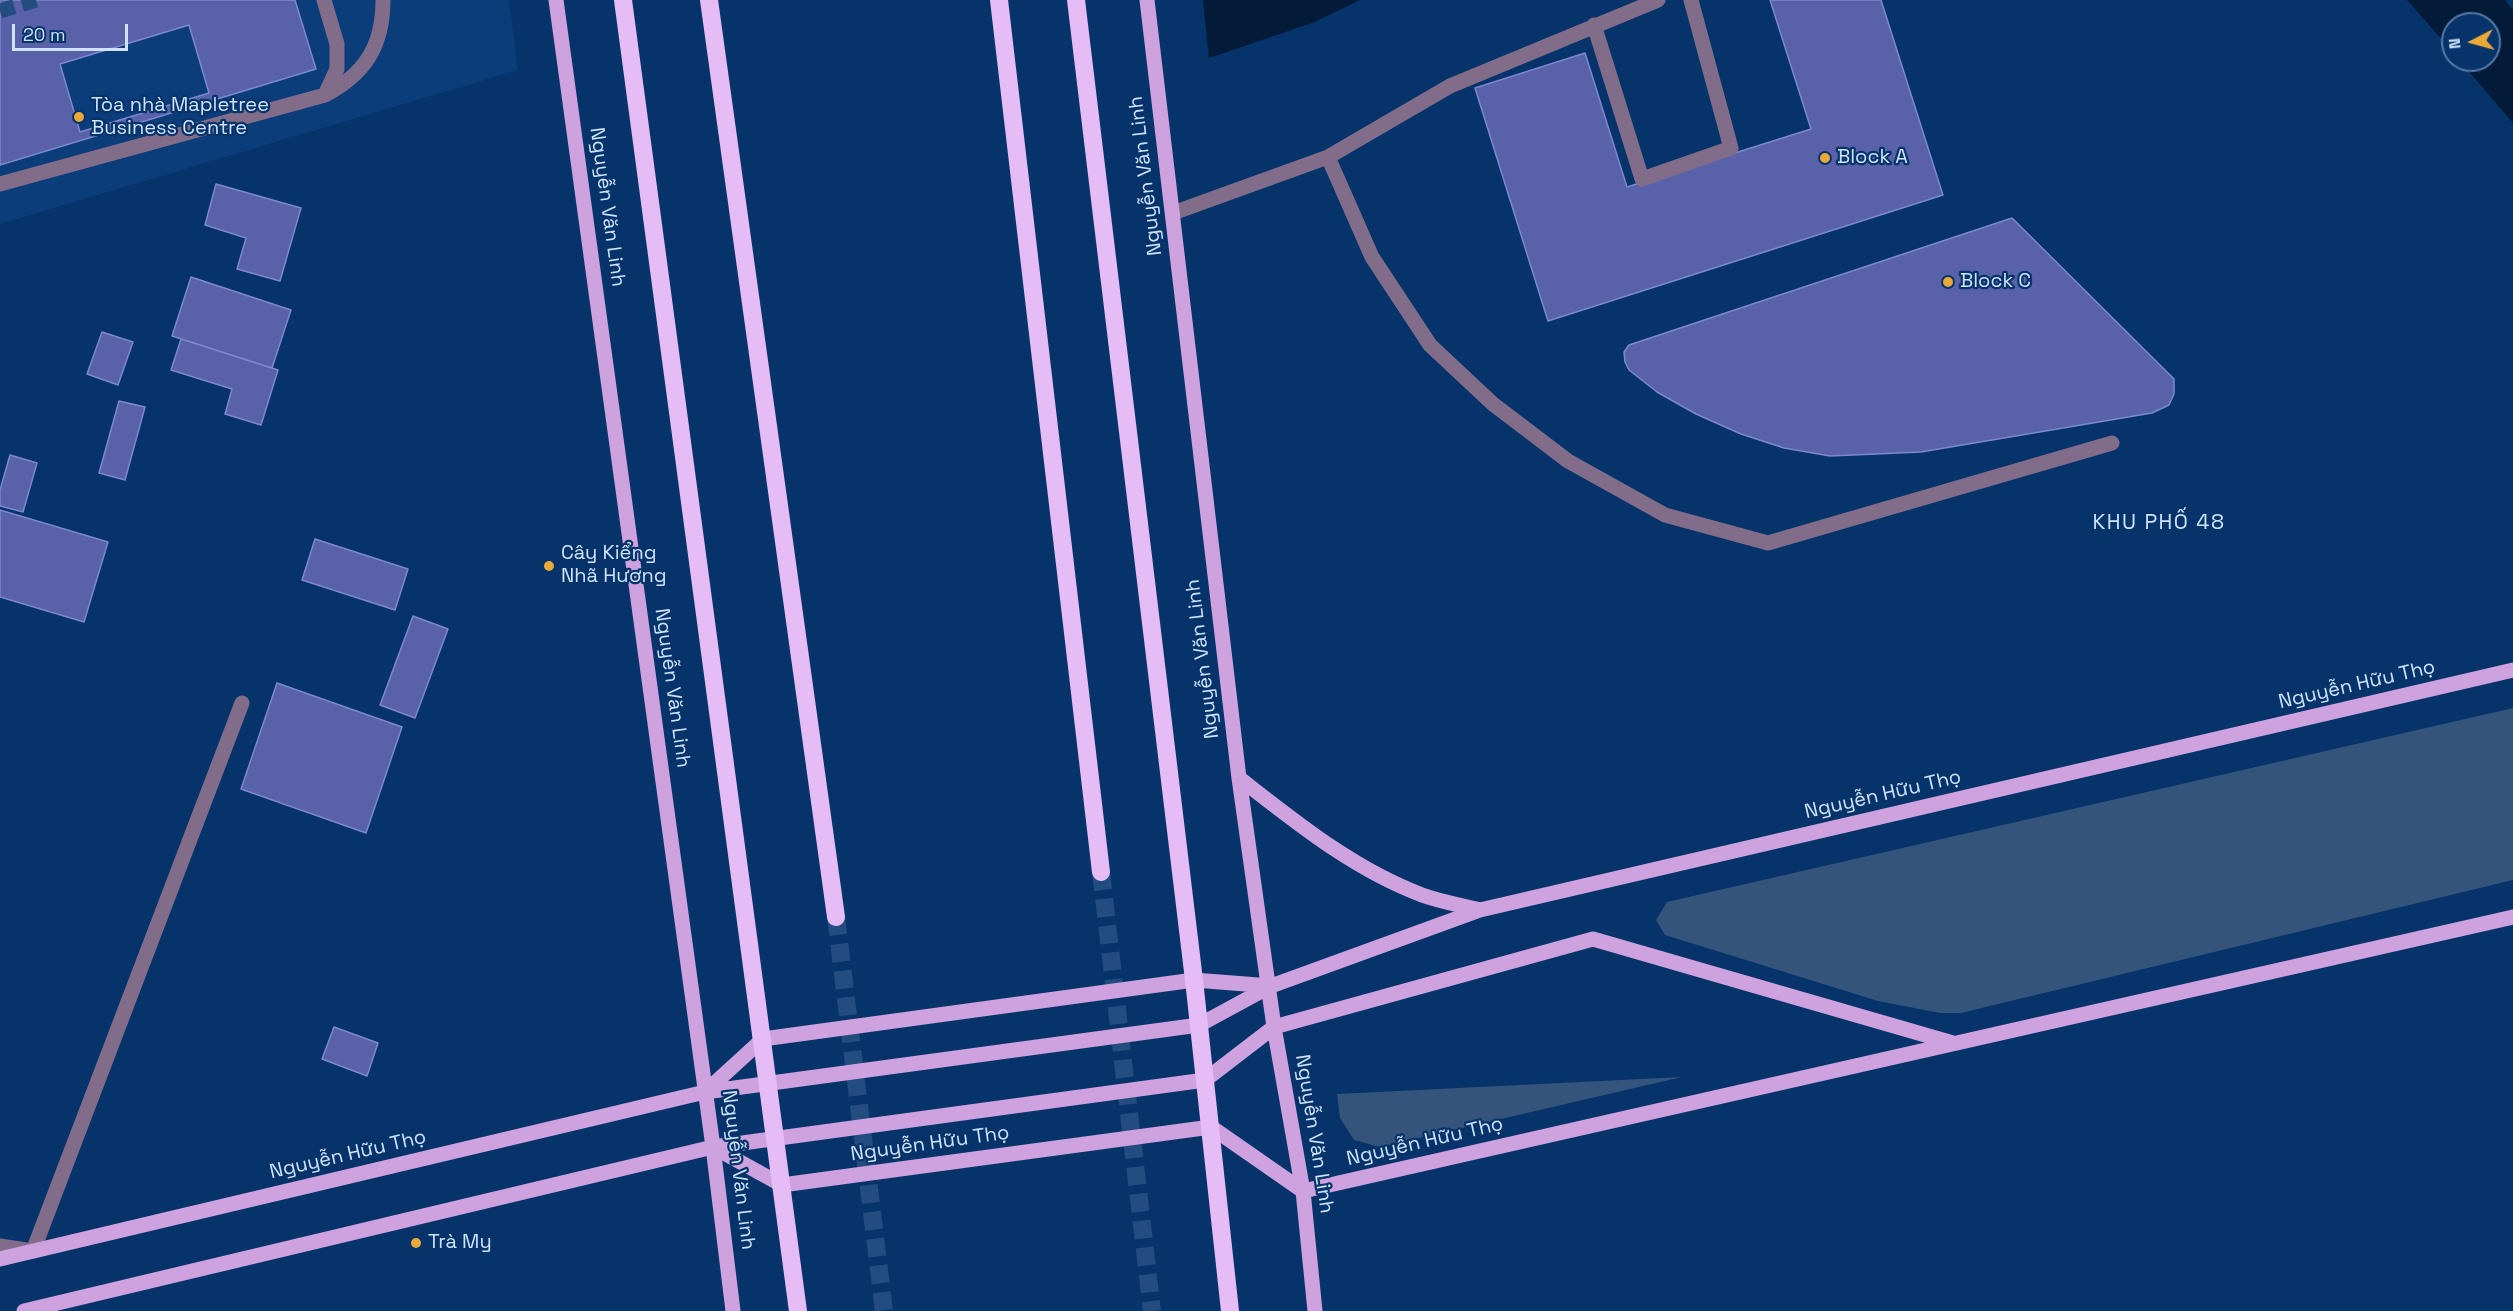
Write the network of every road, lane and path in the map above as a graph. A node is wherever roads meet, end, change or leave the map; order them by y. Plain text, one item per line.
1 (324, 0) edge
2 (383, 0) edge
3 (556, 0) edge
4 (623, 0) edge
5 (709, 0) edge
6 (999, 0) edge
7 (1076, 0) edge
8 (1147, 0) edge
9 (1658, 0) edge
10 (1691, 0) edge
11 (1594, 25) junction
12 (325, 95) junction
13 (1328, 157) junction
14 (0, 184) edge
15 (1173, 213) junction
16 (2112, 443) dead end
17 (2513, 670) edge
18 (242, 703) dead end
19 (1239, 778) junction
20 (1101, 872) tunnel mouth
21 (1480, 910) junction
22 (836, 917) tunnel mouth
23 (2513, 917) edge
24 (1194, 980) junction
25 (1271, 986) junction
26 (1199, 1025) junction
27 (1274, 1027) junction
28 (763, 1039) junction
29 (1953, 1043) junction
30 (1205, 1080) junction
31 (769, 1084) junction
32 (705, 1092) junction
33 (1211, 1127) junction
34 (777, 1139) junction
35 (713, 1147) junction
36 (782, 1185) junction
37 (1303, 1191) junction
38 (0, 1246) edge
39 (33, 1251) junction
40 (0, 1259) edge
41 (24, 1311) edge
42 (733, 1311) edge
43 (798, 1311) edge
44 (1230, 1311) edge
45 (1315, 1311) edge

1 - 12 street
2 - 12 street
3 - 32 main road, Nguyễn Văn Linh
4 - 28 highway, Nguyễn Văn Linh
5 - 22 highway
6 - 20 highway
7 - 24 highway
8 - 15 main road, Nguyễn Văn Linh
9 - 11 street
10 - 11 street
11 - 13 street
12 - 14 street
13 - 15 street
13 - 16 street
15 - 19 main road, Nguyễn Văn Linh
17 - 21 main road, Nguyễn Hữu Thọ
18 - 39 street
19 - 21 main road
19 - 25 main road, Nguyễn Văn Linh
21 - 25 main road, Nguyễn Hữu Thọ
23 - 29 main road, Nguyễn Hữu Thọ
24 - 25 main road, Nguyễn Hữu Thọ
24 - 26 highway
24 - 28 main road, Nguyễn Hữu Thọ
25 - 26 main road, Nguyễn Hữu Thọ
25 - 27 main road, Nguyễn Văn Linh
26 - 30 highway
26 - 31 main road, Nguyễn Hữu Thọ
27 - 29 main road, Nguyễn Hữu Thọ
27 - 30 main road, Nguyễn Hữu Thọ
27 - 37 main road, Nguyễn Văn Linh
28 - 31 highway, Nguyễn Văn Linh
28 - 32 main road, Nguyễn Hữu Thọ
29 - 37 main road, Nguyễn Hữu Thọ
30 - 33 highway
30 - 34 main road, Nguyễn Hữu Thọ
31 - 32 main road, Nguyễn Hữu Thọ
31 - 34 highway, Nguyễn Văn Linh
32 - 35 main road, Nguyễn Văn Linh
32 - 39 main road, Nguyễn Hữu Thọ
33 - 36 main road, Nguyễn Hữu Thọ
33 - 37 main road
33 - 44 highway
34 - 35 main road, Nguyễn Hữu Thọ
34 - 36 highway
35 - 36 main road
35 - 41 main road, Nguyễn Hữu Thọ
35 - 42 main road, Nguyễn Văn Linh
36 - 43 highway
37 - 45 main road, Nguyễn Văn Linh
38 - 39 street
39 - 40 main road, Nguyễn Hữu Thọ

